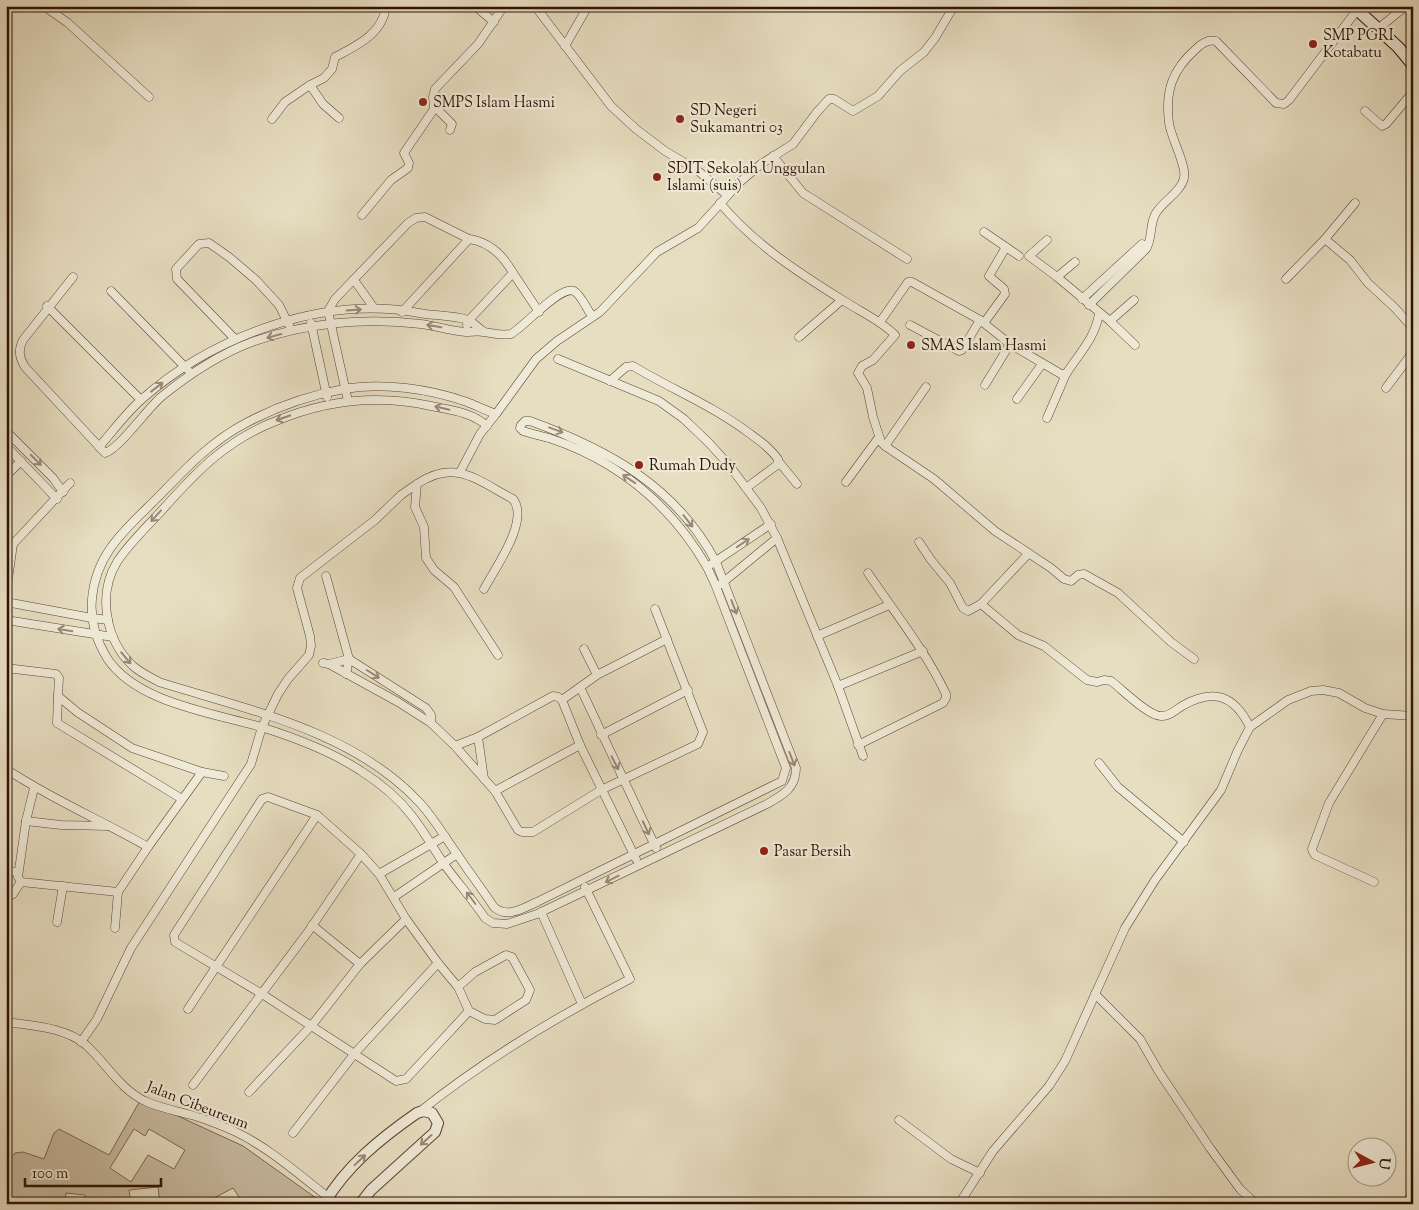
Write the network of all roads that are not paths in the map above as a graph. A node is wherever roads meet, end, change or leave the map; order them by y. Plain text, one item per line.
1 (44, 6) edge
2 (386, 6) edge
3 (476, 6) edge
4 (504, 6) edge
5 (535, 6) edge
6 (588, 6) edge
7 (954, 6) edge
8 (1355, 8) edge
9 (1403, 9) edge
10 (494, 22) junction
11 (1379, 28) junction
12 (565, 46) junction
13 (1413, 65) edge
14 (310, 85) junction
15 (1413, 92) edge
16 (150, 97) dead end
17 (435, 107) junction
18 (1365, 110) dead end
19 (339, 118) dead end
20 (272, 119) dead end
21 (450, 130) dead end
22 (774, 156) junction
23 (728, 195) junction
24 (720, 203) junction
25 (1355, 203) dead end
26 (362, 215) dead end
27 (984, 232) dead end
28 (469, 239) junction
29 (1046, 240) dead end
30 (1326, 240) junction
31 (1142, 244) dead end
32 (1006, 247) junction
33 (1019, 256) dead end
34 (907, 260) dead end
35 (1075, 262) dead end
36 (513, 273) junction
37 (73, 276) dead end
38 (1057, 277) junction
39 (1286, 279) dead end
40 (354, 280) junction
41 (111, 291) dead end
42 (1082, 299) junction
43 (842, 300) junction
44 (1134, 300) dead end
45 (1089, 305) junction
46 (48, 306) junction
47 (374, 308) junction
48 (404, 310) junction
49 (328, 312) junction
50 (539, 312) junction
51 (590, 313) dead end
52 (1099, 313) junction
53 (309, 316) junction
54 (468, 320) junction
55 (394, 321) junction
56 (982, 321) junction
57 (1110, 321) junction
58 (288, 322) junction
59 (880, 322) junction
60 (331, 324) junction
61 (910, 325) dead end
62 (312, 327) junction
63 (1413, 328) edge
64 (483, 331) junction
65 (292, 332) junction
66 (466, 332) junction
67 (799, 337) dead end
68 (235, 339) junction
69 (1010, 344) junction
70 (1135, 345) dead end
71 (1413, 352) edge
72 (558, 360) dead end
73 (1042, 364) junction
74 (185, 367) junction
75 (191, 374) junction
76 (1066, 374) junction
77 (610, 381) junction
78 (985, 385) dead end
79 (926, 387) dead end
80 (1386, 388) dead end
81 (345, 389) junction
82 (326, 393) junction
83 (1017, 399) dead end
84 (141, 400) junction
85 (348, 400) junction
86 (328, 404) junction
87 (485, 410) junction
88 (496, 414) junction
89 (1047, 418) dead end
90 (484, 423) junction
91 (6, 431) edge
92 (879, 437) junction
93 (6, 446) edge
94 (885, 446) junction
95 (99, 447) junction
96 (21, 461) junction
97 (778, 462) junction
98 (460, 472) junction
99 (6, 476) edge
100 (846, 482) dead end
101 (70, 483) dead end
102 (417, 484) junction
103 (797, 484) dead end
104 (746, 488) junction
105 (63, 492) junction
106 (56, 499) junction
107 (771, 524) junction
108 (777, 538) junction
109 (919, 542) dead end
110 (10, 546) edge
111 (1028, 554) junction
112 (716, 562) junction
113 (707, 567) junction
114 (868, 573) dead end
115 (326, 576) dead end
116 (724, 582) junction
117 (716, 588) junction
118 (484, 589) dead end
119 (6, 593) edge
120 (6, 602) edge
121 (981, 604) junction
122 (890, 605) junction
123 (655, 609) dead end
124 (92, 618) junction
125 (6, 620) edge
126 (108, 620) junction
127 (96, 635) junction
128 (816, 636) junction
129 (113, 637) junction
130 (667, 639) junction
131 (584, 649) dead end
132 (923, 651) junction
133 (498, 655) dead end
134 (349, 659) junction
135 (1194, 659) dead end
136 (6, 668) edge
137 (346, 674) junction
138 (598, 676) junction
139 (387, 683) junction
140 (838, 686) junction
141 (580, 687) junction
142 (688, 690) junction
143 (382, 693) junction
144 (58, 696) junction
145 (562, 700) junction
146 (1383, 714) junction
147 (267, 715) junction
148 (1413, 716) edge
149 (431, 723) junction
150 (262, 727) junction
151 (1250, 727) junction
152 (601, 735) junction
153 (478, 737) junction
154 (580, 745) junction
155 (858, 745) junction
156 (454, 746) junction
157 (132, 748) junction
158 (862, 756) dead end
159 (123, 762) junction
160 (1099, 763) dead end
161 (6, 768) edge
162 (202, 772) junction
163 (224, 776) dead end
164 (484, 779) junction
165 (623, 779) junction
166 (34, 788) junction
167 (601, 790) junction
168 (495, 791) junction
169 (182, 799) junction
170 (317, 814) junction
171 (26, 821) junction
172 (111, 826) junction
173 (445, 836) junction
174 (1184, 842) junction
175 (432, 844) junction
176 (654, 845) junction
177 (148, 847) junction
178 (361, 854) junction
179 (457, 854) junction
180 (634, 855) junction
181 (660, 855) junction
182 (444, 864) junction
183 (639, 865) junction
184 (6, 871) edge
185 (18, 872) junction
186 (379, 874) junction
187 (583, 880) junction
188 (21, 882) junction
189 (1374, 882) dead end
190 (63, 886) junction
191 (587, 891) junction
192 (118, 892) junction
193 (394, 897) junction
194 (6, 898) edge
195 (541, 912) junction
196 (406, 919) junction
197 (57, 922) dead end
198 (312, 925) junction
199 (115, 928) dead end
200 (438, 963) junction
201 (360, 964) junction
202 (216, 966) junction
203 (458, 987) junction
204 (262, 994) junction
205 (1095, 994) junction
206 (582, 1004) junction
207 (188, 1009) dead end
208 (469, 1011) junction
209 (6, 1022) edge
210 (312, 1025) junction
211 (81, 1042) junction
212 (355, 1054) junction
213 (193, 1085) dead end
214 (248, 1092) dead end
215 (439, 1096) junction
216 (417, 1113) junction
217 (435, 1116) junction
218 (899, 1120) dead end
219 (293, 1133) dead end
220 (980, 1173) junction
221 (1413, 1192) edge
222 (326, 1200) edge
223 (961, 1201) edge
224 (360, 1204) edge
225 (970, 1204) edge
226 (1256, 1204) edge
227 (1407, 1204) edge

1 - 16 street
2 - 14 street
3 - 10 street
4 - 10 street
5 - 12 street
6 - 12 street
7 - 22 street
8 - 11 main road
8 - 45 street
9 - 11 street
10 - 17 street
11 - 13 main road
12 - 23 street
14 - 19 street
14 - 20 street
15 - 18 street
17 - 21 street
17 - 26 street
22 - 23 street
22 - 34 street
23 - 24 street
24 - 43 street
24 - 88 street
25 - 30 street
27 - 32 street
28 - 36 street
28 - 40 street
28 - 48 street
29 - 38 street
30 - 39 street
30 - 63 street
31 - 42 street
32 - 33 street
32 - 56 street
35 - 38 street
36 - 50 street
36 - 54 street
37 - 46 street
38 - 42 street
40 - 47 street
40 - 49 street
41 - 74 street
42 - 45 street
43 - 59 street
43 - 67 street
44 - 57 street
45 - 52 street
46 - 84 street
46 - 95 street
47 - 48 street
49 -> 47 street
48 - 54 street
48 - 55 street
49 - 53 street
49 - 60 street
50 - 51 street
50 - 64 street
52 - 57 street
52 - 76 street
53 - 58 street
53 - 62 street
54 - 64 street
54 - 66 street
55 - 60 street
66 -> 55 street
56 - 59 street
56 - 61 street
56 - 69 street
57 - 70 street
58 - 65 street
58 - 68 street
58 - 68 street
59 - 92 street
60 - 62 street
60 - 81 street
62 - 65 street
62 - 82 street
64 - 66 street
65 -> 75 street
68 - 74 street
69 - 73 street
69 - 78 street
71 - 80 street
72 - 77 street
73 - 76 street
73 - 83 street
74 - 75 street
84 -> 74 street
75 - 95 street
76 - 89 street
77 - 97 street
77 - 104 street
79 - 94 street
81 - 82 street
81 - 85 street
81 - 87 street
82 - 86 street
82 - 124 street
84 - 95 street
85 - 86 street
90 -> 85 street
86 -> 126 street
87 - 88 street
87 - 90 street
88 - 90 street
90 - 98 street
91 -> 105 street
92 - 94 street
92 - 100 street
93 - 96 street
94 - 111 street
96 - 99 street
96 - 106 street
97 - 103 street
97 - 104 street
98 - 102 street
98 - 118 street
101 - 105 street
102 - 133 street
102 - 147 street
104 - 107 street
105 - 106 street
106 - 110 street
107 - 108 street
112 -> 107 street
108 - 116 street
108 - 128 street
109 - 121 street
110 - 119 street
111 - 121 street
111 - 135 street
112 - 113 street
113 -> 112 street
112 - 116 street
113 - 117 street
114 - 122 street
115 - 134 street
116 - 117 street
116 -> 181 street
117 - 176 street
120 - 124 street
121 - 151 street
122 - 128 street
122 - 132 street
123 - 130 street
124 - 126 street
124 - 127 street
127 -> 125 street
126 - 129 street
127 - 129 street
127 - 150 street
128 - 140 street
129 -> 147 street
130 - 138 street
130 - 142 street
131 - 138 street
132 - 140 street
132 - 155 street
134 - 137 street
134 - 137 street
134 -> 139 street
136 - 144 street
137 - 143 street
138 - 141 street
139 - 143 street
139 - 149 street
140 - 155 street
141 - 145 street
141 - 152 street
142 - 152 street
142 - 165 street
143 - 149 street
144 - 157 street
144 - 159 street
145 - 153 street
145 - 154 street
146 - 148 street
146 - 151 street
146 - 189 street
147 - 150 street
147 - 173 street
149 - 156 street
150 - 175 street
150 - 211 street
151 - 174 street
152 -> 165 street
153 - 156 street
153 - 164 street
154 - 167 street
154 - 168 street
155 - 158 street
156 - 164 street
157 - 159 street
157 - 162 street
159 - 169 street
160 - 174 street
161 - 166 street
162 - 163 street
162 - 169 street
164 - 168 street
165 - 167 street
165 -> 176 street
166 - 171 street
166 - 172 street
167 - 168 street
167 - 180 street
169 - 177 street
170 - 178 street
170 - 202 street
170 - 202 street
171 - 172 street
171 - 185 street
172 - 177 street
173 - 175 street
173 - 179 street
174 - 205 street
175 - 182 street
175 - 186 street
176 - 180 street
176 - 181 street
177 - 192 street
178 - 186 street
178 - 198 street
179 - 182 street
179 - 187 street
180 - 183 street
180 - 187 street
181 - 183 street
182 - 193 street
195 -> 182 street
183 -> 191 street
184 - 185 street
185 - 188 street
186 - 193 street
187 - 191 street
188 - 190 street
188 - 194 street
190 - 192 street
190 - 197 street
191 - 195 street
191 - 206 street
192 - 199 street
193 - 196 street
195 - 206 street
196 - 200 street
196 - 201 street
198 - 201 street
198 - 204 street
200 - 203 street
200 - 212 street
201 - 210 street
202 - 204 street
202 - 207 street
203 - 208 street
203 - 208 street
204 - 210 street
204 - 213 street
205 - 220 street
205 - 226 street
206 - 215 street
208 - 212 street
209 - 211 street, Jalan Cibeureum
210 - 212 street
210 - 214 street
211 - 222 street, Jalan Cibeureum
212 - 219 street
215 - 216 street
215 - 217 street
216 - 217 street
222 -> 216 street
217 -> 224 street
218 - 220 street
220 - 223 street
221 - 227 street
223 - 225 street

